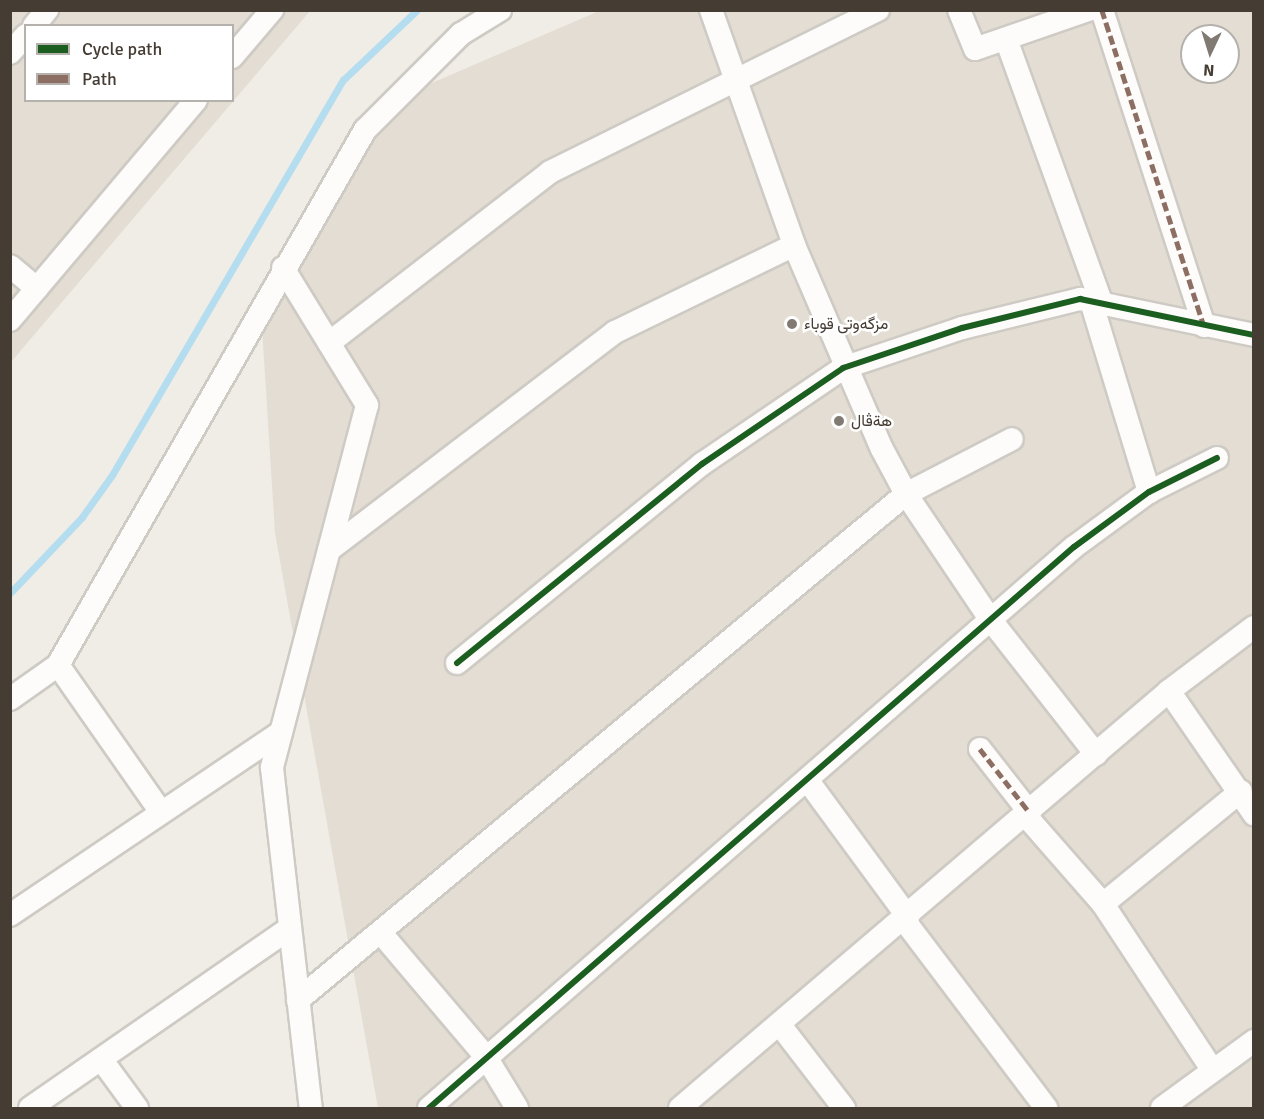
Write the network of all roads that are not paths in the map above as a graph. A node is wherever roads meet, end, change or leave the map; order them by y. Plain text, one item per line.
1 (46, 10) edge
2 (272, 10) edge
3 (500, 10) edge
4 (711, 10) edge
5 (878, 10) edge
6 (959, 10) edge
7 (1088, 10) edge
8 (1102, 10) edge
9 (36, 24) edge
10 (24, 37) edge
11 (1006, 39) junction
12 (10, 53) edge
13 (234, 55) edge
14 (736, 78) junction
15 (194, 102) edge
16 (794, 245) junction
17 (10, 266) edge
18 (283, 268) junction
19 (37, 289) junction
20 (1097, 302) junction
21 (10, 320) edge
22 (1204, 326) junction
23 (1254, 335) edge
24 (329, 343) junction
25 (843, 368) junction
26 (1012, 439) dead end
27 (1217, 458) dead end
28 (1149, 492) junction
29 (906, 494) junction
30 (329, 550) junction
31 (990, 619) junction
32 (1254, 627) edge
33 (457, 663) dead end
34 (58, 665) junction
35 (1169, 691) junction
36 (10, 699) edge
37 (281, 732) junction
38 (980, 749) dead end
39 (1096, 754) junction
40 (808, 782) junction
41 (1244, 786) edge
42 (161, 812) junction
43 (1028, 814) junction
44 (1254, 814) edge
45 (1103, 904) junction
46 (10, 915) edge
47 (906, 918) junction
48 (290, 928) junction
49 (381, 933) junction
50 (298, 1000) junction
51 (780, 1025) junction
52 (1254, 1041) edge
53 (486, 1057) junction
54 (102, 1059) junction
55 (1211, 1068) junction
56 (30, 1108) edge
57 (137, 1108) edge
58 (311, 1108) edge
59 (429, 1108) edge
60 (517, 1108) edge
61 (680, 1108) edge
62 (844, 1108) edge
63 (1046, 1108) edge
64 (1162, 1108) edge

1 - 9 street
2 - 13 street
3 - 18 street
4 - 14 street
5 - 14 street
6 - 11 street
7 - 11 street
8 - 22 street
10 - 12 street
11 - 20 street
14 - 16 street
14 - 24 street
15 - 19 street
16 - 25 street
16 - 30 street
17 - 19 street
18 - 24 street
18 - 34 street
19 - 21 street
20 - 22 street
20 - 25 street
20 - 28 street
22 - 23 street
24 - 30 street
25 - 29 street
25 - 33 street
26 - 29 street
27 - 28 street
28 - 31 street
29 - 31 street
29 - 49 street
30 - 37 street
31 - 39 street
31 - 40 street
32 - 35 street
34 - 36 street
34 - 42 street
35 - 39 street
35 - 41 street
37 - 42 street
37 - 48 street
38 - 43 street
39 - 43 street
40 - 47 street
40 - 53 street
41 - 44 street
41 - 45 street
42 - 46 street
43 - 45 street
43 - 47 street
45 - 55 street
47 - 51 street
47 - 63 street
48 - 50 street
48 - 54 street
49 - 50 street
49 - 53 street
50 - 58 street
51 - 61 street
51 - 62 street
52 - 55 street
53 - 59 street
53 - 60 street
54 - 56 street
54 - 57 street
55 - 64 street

